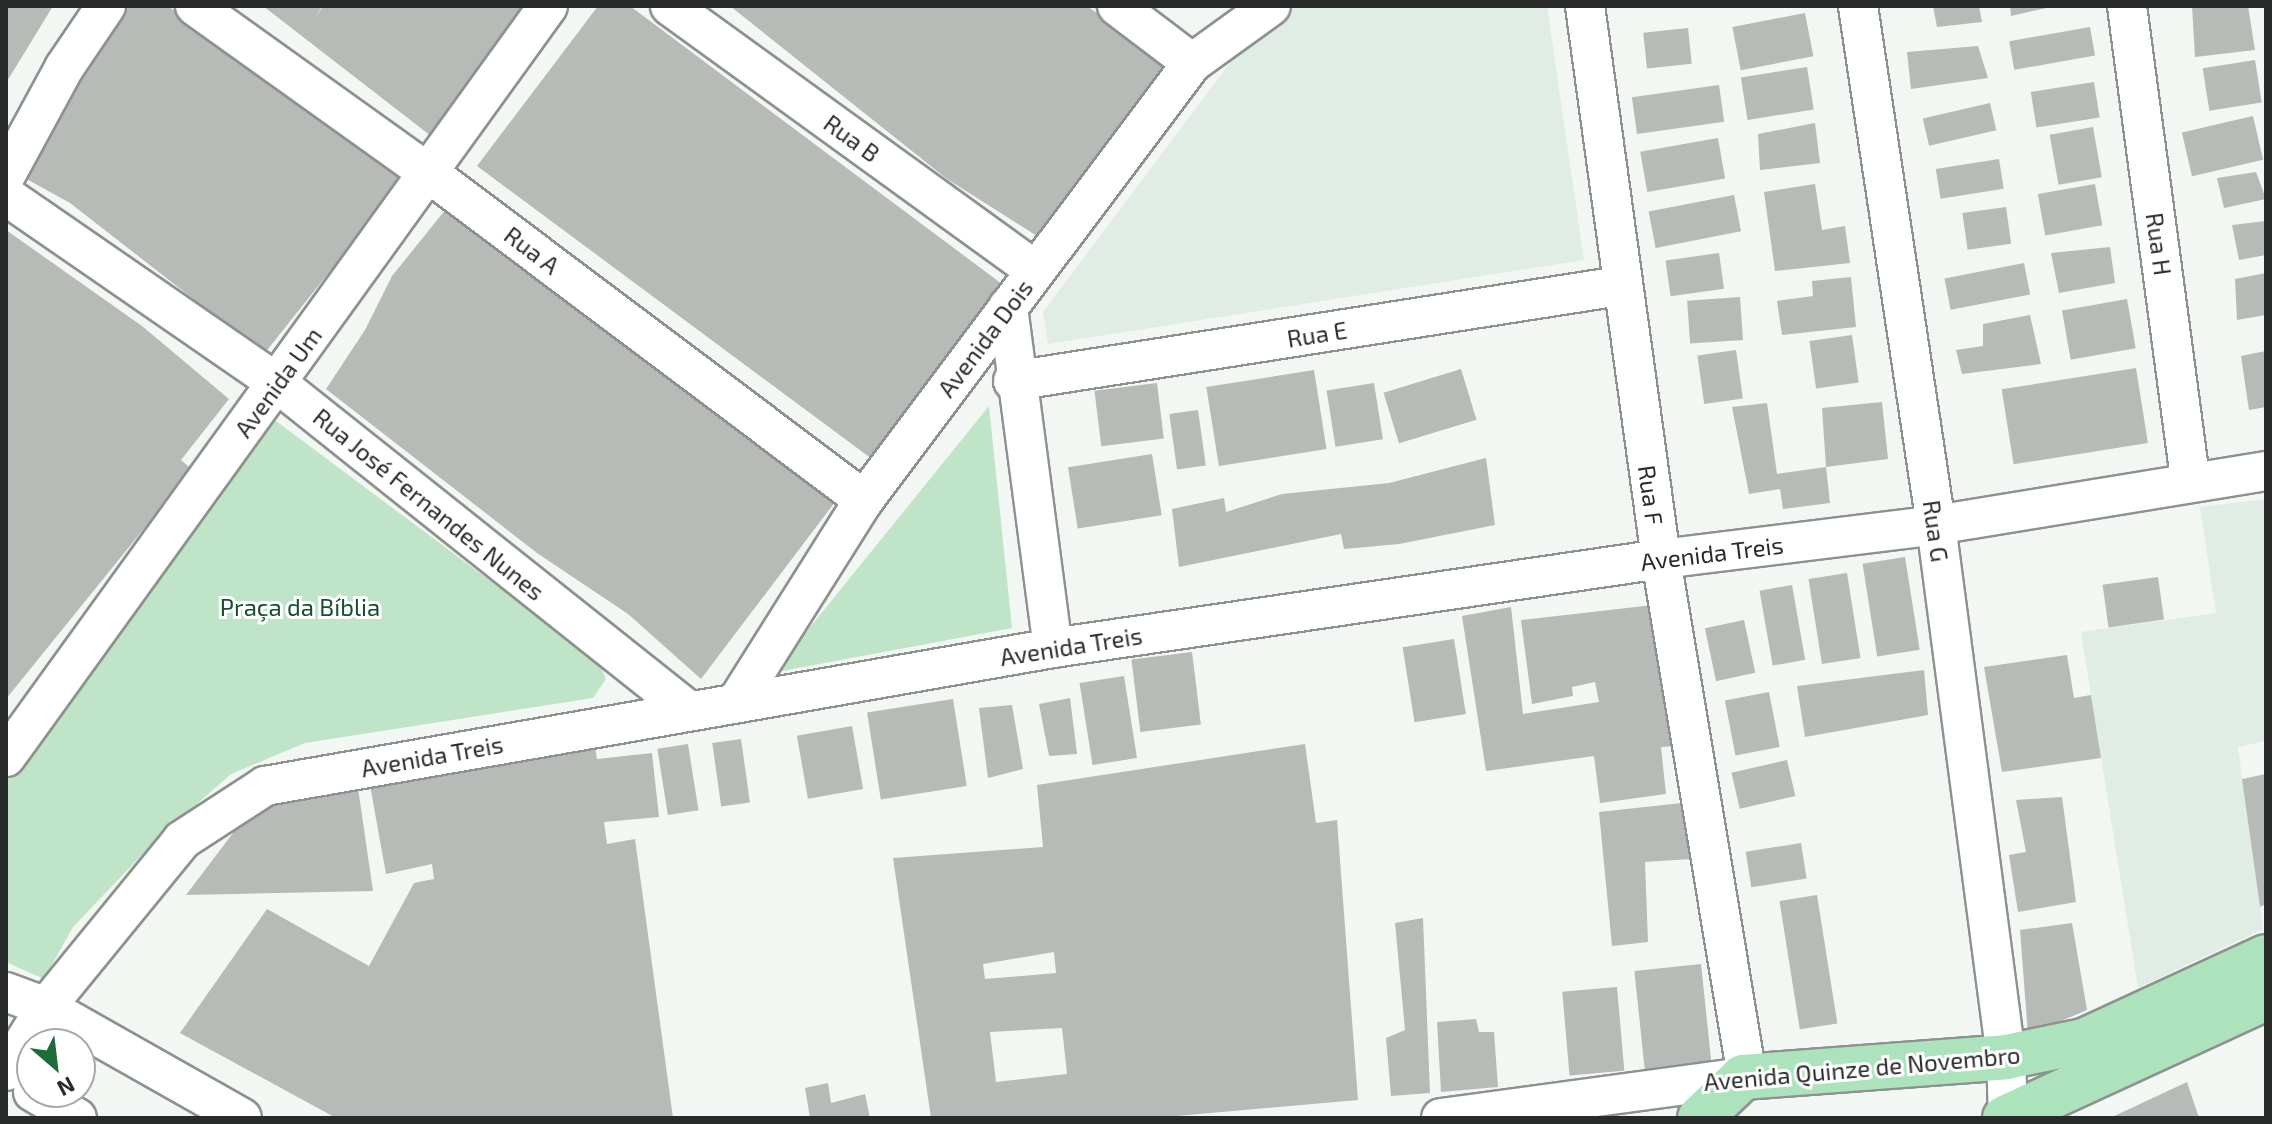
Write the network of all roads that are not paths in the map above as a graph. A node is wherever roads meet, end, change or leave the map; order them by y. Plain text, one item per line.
1 (106, 6) edge
2 (195, 6) edge
3 (548, 6) edge
4 (670, 6) edge
5 (1117, 6) edge
6 (1271, 6) edge
7 (1585, 6) edge
8 (1858, 6) edge
9 (2127, 6) edge
10 (1192, 63) junction
11 (430, 174) junction
12 (6, 175) edge
13 (6, 196) edge
14 (1035, 270) junction
15 (1620, 286) junction
16 (1008, 307) junction
17 (1013, 381) junction
18 (277, 383) junction
19 (2266, 471) edge
20 (2191, 483) junction
21 (864, 500) junction
22 (1936, 525) junction
23 (1661, 559) junction
24 (1053, 648) junction
25 (736, 703) junction
26 (689, 711) junction
27 (6, 757) edge
28 (2266, 957) edge
29 (6, 992) edge
30 (2266, 998) edge
31 (46, 1007) junction
32 (2006, 1057) junction
33 (6, 1074) edge
34 (1745, 1076) junction
35 (228, 1114) edge
36 (1441, 1118) edge
37 (1700, 1118) edge
38 (2007, 1118) edge

1 - 12 street
2 - 11 street, Rua A
3 - 11 street, Avenida Um
4 - 14 street, Rua B
5 - 10 street
6 - 10 street, Avenida Dois
7 - 15 street, Rua F
8 - 22 street, Rua G
9 - 20 street, Rua H
10 - 14 street, Avenida Dois
11 - 18 street, Avenida Um
11 - 21 street, Rua A
13 - 18 street, Rua José Fernandes Nunes
14 - 16 street, Avenida Dois
15 - 17 street, Rua E
15 - 23 street, Rua F
16 - 17 street
16 - 21 street, Avenida Dois
17 - 24 street
18 - 26 street, Rua José Fernandes Nunes
18 - 27 street, Avenida Um
19 - 20 street, Avenida Treis
20 - 22 street, Avenida Treis
21 - 25 street, Avenida Dois
22 - 23 street, Avenida Treis
22 - 32 street, Rua G
23 - 24 street, Avenida Treis
23 - 34 street, Rua F
24 - 25 street, Avenida Treis
25 - 26 street, Avenida Treis
26 - 31 street, Avenida Treis
28 - 32 main road, Avenida Quinze de Novembro
29 - 31 street
30 - 38 main road
31 - 33 street, Avenida Treis
31 - 35 street
32 - 34 main road, Avenida Quinze de Novembro
32 - 38 street, Rua G
34 - 36 street, Avenida Quinze de Novembro
34 - 37 main road

